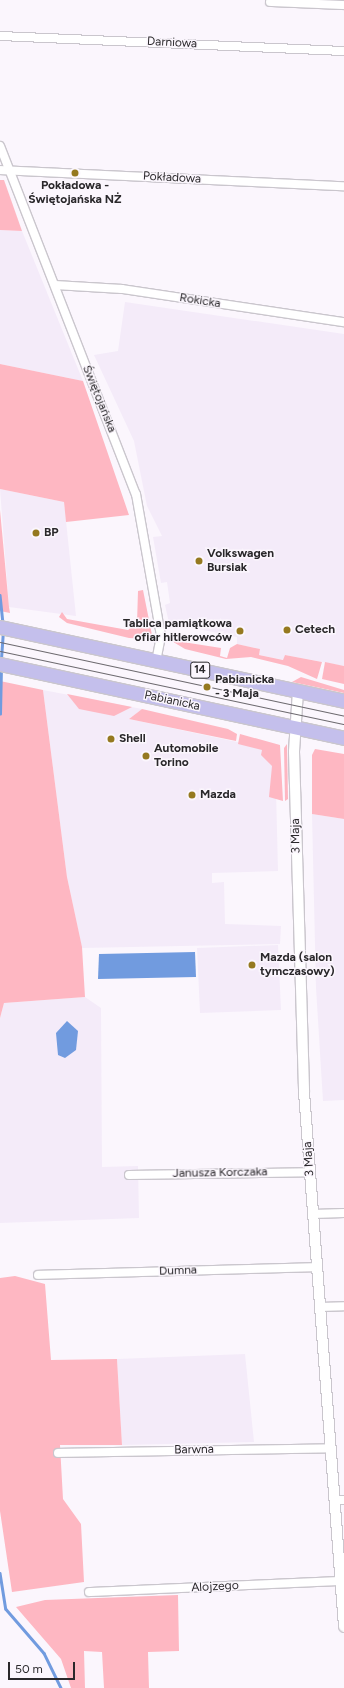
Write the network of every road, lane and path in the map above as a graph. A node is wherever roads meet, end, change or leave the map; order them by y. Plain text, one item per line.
1 (270, 2) dead end
2 (344, 5) edge
3 (0, 36) edge
4 (344, 51) edge
5 (0, 146) edge
6 (0, 170) edge
7 (9, 170) junction
8 (344, 186) edge
9 (55, 285) junction
10 (344, 322) edge
11 (5, 628) edge
12 (156, 661) junction
13 (5, 665) edge
14 (298, 691) junction
15 (344, 701) edge
16 (294, 728) junction
17 (344, 738) edge
18 (310, 1172) junction
19 (129, 1175) dead end
20 (344, 1213) edge
21 (313, 1214) junction
22 (317, 1267) junction
23 (38, 1274) dead end
24 (344, 1306) edge
25 (320, 1307) junction
26 (331, 1448) junction
27 (58, 1453) dead end
28 (339, 1500) edge
29 (341, 1581) junction
30 (89, 1592) dead end
31 (343, 1606) edge
32 (344, 1627) edge

1 - 2 street
3 - 4 street, Darniowa
5 - 7 street, Świętojańska
6 - 7 street, Pokładowa
7 - 8 street, Pokładowa
7 - 9 street, Świętojańska
9 - 10 street, Rokicka
9 - 12 street, Świętojańska
11 - 12 main road, 14
12 - 14 main road, 14
13 - 16 main road, Pabianicka
14 - 15 main road, 14
14 - 16 street, 3 Maja
16 - 17 main road, Pabianicka
16 - 18 street, 3 Maja
18 - 19 street, Janusza Korczaka
18 - 21 street, 3 Maja
20 - 21 street
21 - 22 street, 3 Maja
22 - 23 street, Dumna
22 - 25 street, 3 Maja
24 - 25 street
25 - 26 street, 3 Maja
26 - 27 street, Barwna
26 - 28 street, 3 Maja
28 - 29 street, 3 Maja
29 - 30 street, Alojzego
29 - 31 street, 3 Maja
31 - 32 street, 3 Maja

